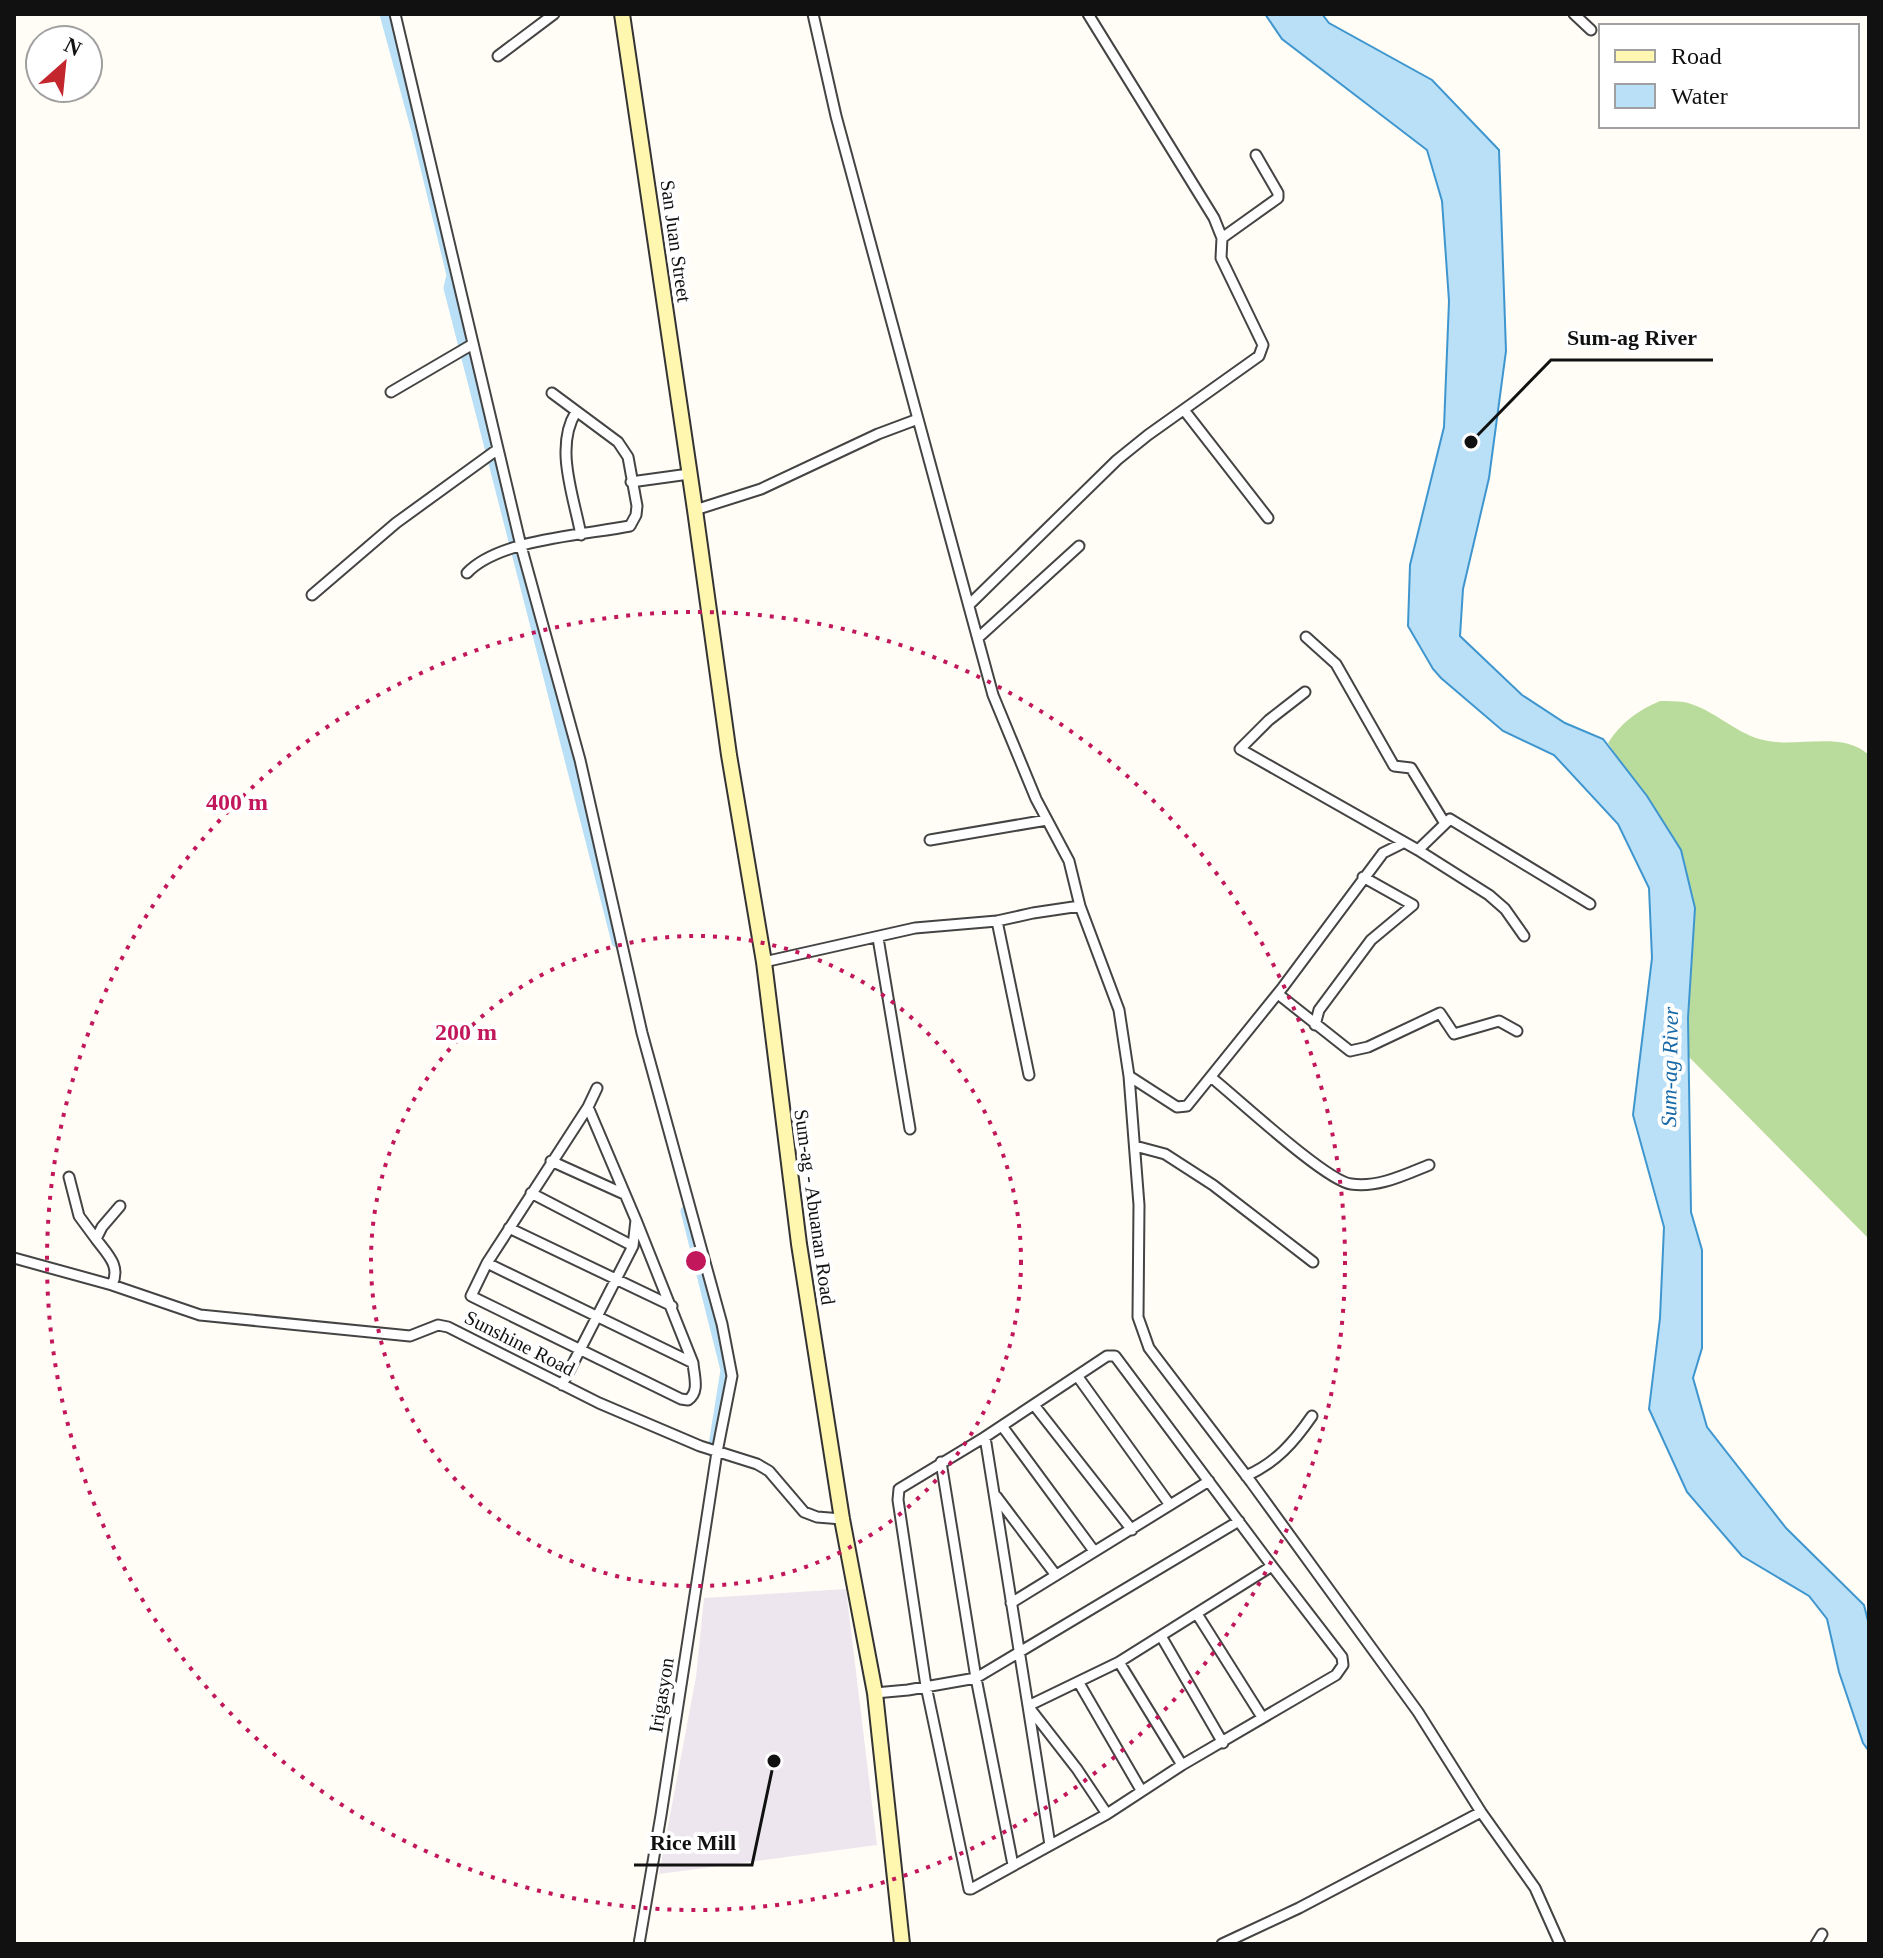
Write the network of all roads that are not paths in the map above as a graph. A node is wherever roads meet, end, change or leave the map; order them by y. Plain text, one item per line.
1 (395, 14) edge
2 (554, 14) edge
3 (622, 14) edge
4 (813, 14) edge
5 (1088, 14) edge
6 (1574, 14) edge
7 (1591, 30) dead end
8 (498, 56) dead end
9 (1256, 155) dead end
10 (1222, 238) junction
11 (470, 345) junction
12 (391, 392) dead end
13 (552, 393) dead end
14 (1184, 410) junction
15 (576, 412) junction
16 (918, 419) junction
17 (497, 450) junction
18 (689, 474) junction
19 (631, 482) junction
20 (695, 510) junction
21 (1268, 518) dead end
22 (581, 535) junction
23 (517, 546) junction
24 (1079, 546) dead end
25 (467, 573) dead end
26 (312, 595) dead end
27 (970, 604) junction
28 (1306, 637) dead end
29 (978, 638) junction
30 (1305, 692) dead end
31 (1047, 820) junction
32 (1444, 822) junction
33 (930, 840) dead end
34 (1403, 843) junction
35 (1418, 850) junction
36 (1363, 877) junction
37 (1590, 904) dead end
38 (1080, 906) junction
39 (997, 921) junction
40 (1524, 936) dead end
41 (878, 938) junction
42 (764, 962) junction
43 (1278, 994) junction
44 (1315, 1025) junction
45 (1517, 1031) dead end
46 (1029, 1075) dead end
47 (1129, 1076) junction
48 (1212, 1078) junction
49 (597, 1088) dead end
50 (588, 1107) junction
51 (910, 1129) dead end
52 (1135, 1146) junction
53 (551, 1161) junction
54 (1429, 1165) dead end
55 (69, 1177) dead end
56 (531, 1193) junction
57 (625, 1194) junction
58 (120, 1206) dead end
59 (636, 1220) junction
60 (509, 1228) junction
61 (96, 1239) junction
62 (633, 1246) junction
63 (14, 1258) edge
64 (1313, 1262) dead end
65 (487, 1263) junction
66 (616, 1280) junction
67 (112, 1285) junction
68 (672, 1306) junction
69 (597, 1316) junction
70 (580, 1350) junction
71 (693, 1363) junction
72 (1078, 1377) junction
73 (562, 1385) junction
74 (1034, 1405) junction
75 (1312, 1416) dead end
76 (1002, 1426) junction
77 (985, 1437) junction
78 (717, 1452) junction
79 (941, 1462) junction
80 (1246, 1476) junction
81 (1209, 1481) junction
82 (994, 1493) junction
83 (1170, 1505) junction
84 (842, 1519) junction
85 (1239, 1521) junction
86 (1132, 1530) junction
87 (1094, 1551) junction
88 (1272, 1566) junction
89 (1055, 1574) junction
90 (1011, 1603) junction
91 (1197, 1614) junction
92 (1161, 1636) junction
93 (1019, 1655) junction
94 (1119, 1662) junction
95 (976, 1678) junction
96 (1079, 1683) junction
97 (926, 1686) junction
98 (875, 1693) junction
99 (1028, 1706) junction
100 (1262, 1717) junction
101 (1223, 1743) junction
102 (1182, 1765) junction
103 (1141, 1790) junction
104 (1481, 1812) junction
105 (1107, 1814) junction
106 (1050, 1845) junction
107 (1013, 1865) junction
108 (1822, 1934) dead end
109 (1560, 1942) edge
110 (639, 1944) edge
111 (902, 1944) edge
112 (1222, 1944) edge
113 (1816, 1944) edge

1 - 11 street, Irigasyon
2 - 8 street
3 - 18 main road, San Juan Street
4 - 16 street
5 - 10 street
6 - 7 street
9 - 10 street
10 - 14 street
11 - 12 street
11 - 17 street, Irigasyon
13 - 15 street
14 - 21 street
14 - 27 street
15 - 19 street
15 - 22 street
16 - 20 street
16 - 27 street
17 - 23 street, Irigasyon
17 - 26 street
18 - 19 street
18 - 20 main road, Sum-ag - Abuanan Road
19 - 22 street
20 - 42 main road, Sum-ag - Abuanan Road
22 - 23 street
23 - 25 street
23 - 78 street, Irigasyon
24 - 29 street
27 - 29 street
28 - 32 street
29 - 31 street
30 - 34 street
31 - 33 street
31 - 38 street
32 - 35 street
32 - 37 street
34 - 35 street
34 - 36 street
35 - 40 street
36 - 43 street
36 - 44 street
38 - 39 street
38 - 47 street
39 - 41 street
39 - 46 street
41 - 42 street
41 - 51 street
42 - 84 main road, Sum-ag - Abuanan Road
43 - 44 street
43 - 48 street
44 - 45 street
47 - 48 street
47 - 52 street
48 - 54 street
49 - 50 street
50 - 53 street
50 - 57 street
52 - 64 street
52 - 80 street
53 - 56 street
53 - 57 street
55 - 61 street
56 - 60 street
56 - 62 street
57 - 59 street
58 - 61 street
59 - 62 street
59 - 68 street
60 - 65 street
60 - 66 street
61 - 67 street
62 - 66 street
63 - 67 street, Sunshine Road
65 - 69 street
65 - 70 street
66 - 68 street
66 - 69 street
67 - 73 street, Sunshine Road
68 - 71 street
69 - 70 street
69 - 71 street
70 - 71 street
70 - 73 street
72 - 74 street
72 - 81 street
72 - 83 street
73 - 78 street, Sunshine Road
74 - 76 street
74 - 86 street
75 - 80 street
76 - 77 street
76 - 87 street
77 - 79 street
77 - 82 street
78 - 84 street, Sunshine Road
78 - 110 street, Irigasyon
79 - 95 street
79 - 97 street
80 - 104 street
81 - 83 street
81 - 85 street
82 - 89 street
82 - 90 street
83 - 86 street
84 - 98 main road, Sum-ag - Abuanan Road
85 - 88 street
85 - 93 street
86 - 87 street
87 - 89 street
88 - 91 street
88 - 100 street
89 - 90 street
90 - 93 street
91 - 92 street
91 - 100 street
92 - 94 street
92 - 101 street
93 - 95 street
93 - 99 street
94 - 96 street
94 - 102 street
95 - 97 street
95 - 107 street
96 - 99 street
96 - 103 street
97 - 98 street
97 - 107 street
98 - 111 main road, Sum-ag - Abuanan Road
99 - 105 street
99 - 106 street
100 - 101 street
101 - 102 street
102 - 103 street
103 - 105 street
104 - 109 street
104 - 112 street
105 - 106 street
106 - 107 street
108 - 113 street

